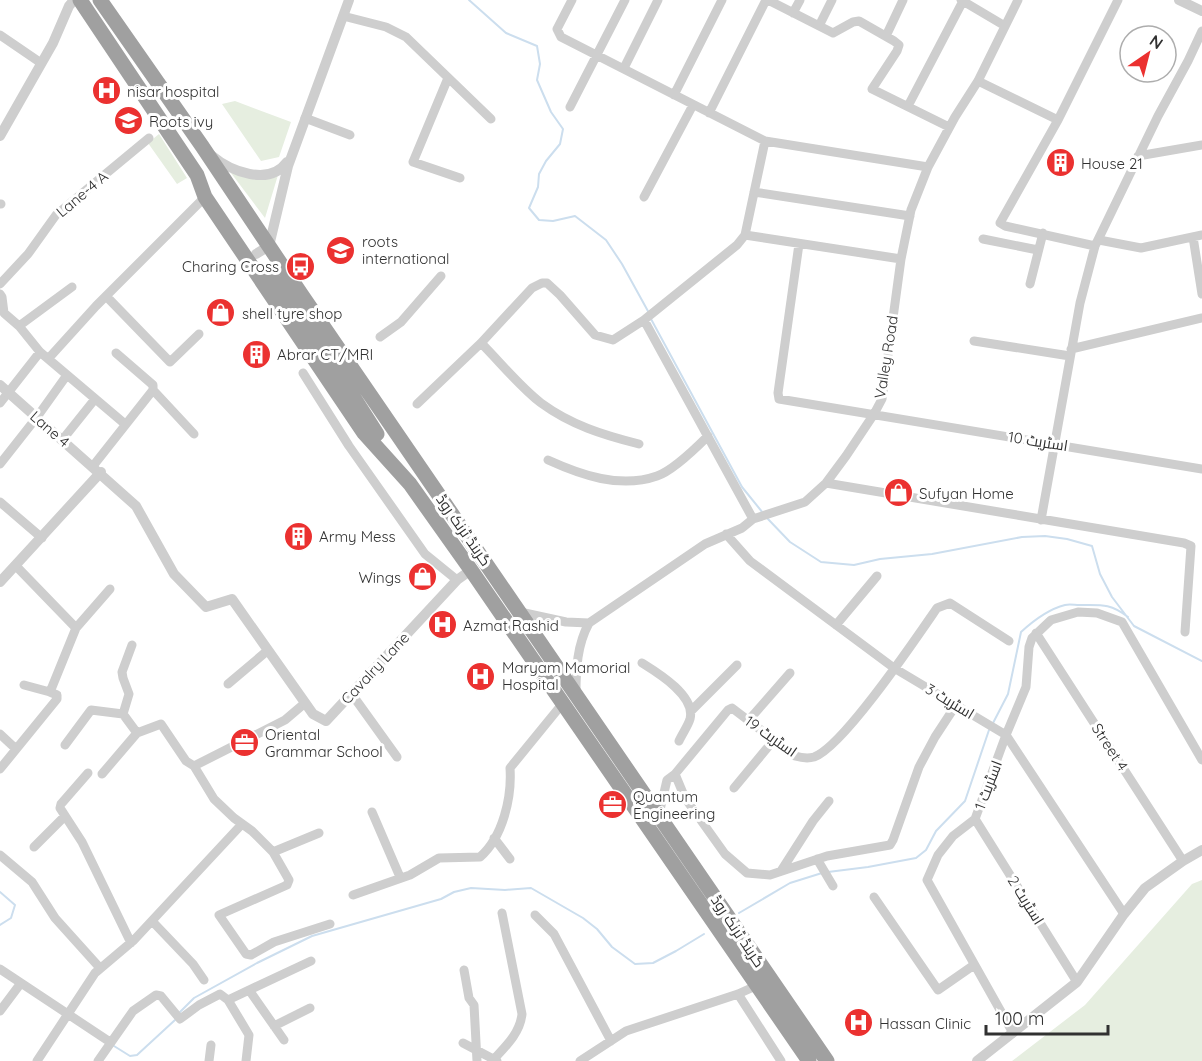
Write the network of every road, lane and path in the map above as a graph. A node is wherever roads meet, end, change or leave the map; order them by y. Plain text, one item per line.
1 (74, 0) edge
2 (80, 0) edge
3 (349, 0) edge
4 (572, 0) edge
5 (625, 0) edge
6 (658, 0) edge
7 (722, 0) edge
8 (767, 0) edge
9 (800, 0) edge
10 (832, 0) edge
11 (903, 0) edge
12 (962, 0) edge
13 (1018, 0) edge
14 (1118, 0) edge
15 (1179, 0) edge
16 (102, 1) edge
17 (1202, 11) edge
18 (793, 13) junction
19 (343, 16) junction
20 (819, 26) junction
21 (1005, 26) junction
22 (1202, 31) edge
23 (0, 34) edge
24 (886, 36) junction
25 (596, 55) junction
26 (41, 63) junction
27 (624, 68) junction
28 (448, 78) junction
29 (978, 81) junction
30 (674, 95) junction
31 (693, 105) junction
32 (908, 106) junction
33 (570, 107) dead end
34 (709, 113) junction
35 (305, 118) junction
36 (491, 119) dead end
37 (1058, 120) junction
38 (950, 127) junction
39 (350, 135) dead end
40 (0, 136) edge
41 (149, 138) dead end
42 (765, 141) junction
43 (1202, 144) edge
44 (202, 146) junction
45 (292, 155) junction
46 (1138, 156) junction
47 (928, 167) junction
48 (197, 175) junction
49 (460, 178) dead end
50 (754, 192) junction
51 (205, 197) junction
52 (644, 197) dead end
53 (910, 216) junction
54 (1043, 233) junction
55 (745, 236) junction
56 (1197, 236) edge
57 (983, 238) dead end
58 (1097, 243) junction
59 (799, 244) junction
60 (263, 250) junction
61 (1038, 250) junction
62 (901, 259) junction
63 (441, 276) dead end
64 (0, 284) edge
65 (1030, 284) dead end
66 (72, 287) dead end
67 (0, 294) edge
68 (1202, 294) edge
69 (106, 296) junction
70 (648, 317) junction
71 (1202, 318) edge
72 (19, 326) junction
73 (199, 334) dead end
74 (380, 337) dead end
75 (974, 341) dead end
76 (481, 344) junction
77 (40, 352) junction
78 (1070, 352) junction
79 (117, 353) dead end
80 (48, 359) junction
81 (303, 373) dead end
82 (67, 375) junction
83 (0, 385) edge
84 (153, 390) junction
85 (9, 393) junction
86 (95, 399) junction
87 (0, 403) edge
88 (417, 404) dead end
89 (874, 414) junction
90 (37, 417) junction
91 (125, 424) junction
92 (194, 434) dead end
93 (708, 436) junction
94 (63, 440) junction
95 (1054, 443) junction
96 (639, 444) dead end
97 (548, 460) dead end
98 (0, 464) edge
99 (97, 469) junction
100 (1202, 469) edge
101 (826, 483) junction
102 (410, 484) junction
103 (0, 502) edge
104 (761, 516) junction
105 (1041, 520) junction
106 (726, 534) junction
107 (42, 538) junction
108 (16, 566) junction
109 (471, 570) junction
110 (877, 576) dead end
111 (457, 580) junction
112 (0, 582) edge
113 (110, 589) dead end
114 (520, 612) junction
115 (589, 623) junction
116 (836, 625) junction
117 (76, 628) junction
118 (1185, 632) dead end
119 (1036, 633) junction
120 (1009, 641) dead end
121 (132, 645) dead end
122 (267, 651) junction
123 (642, 663) dead end
124 (737, 665) dead end
125 (894, 668) junction
126 (790, 673) dead end
127 (228, 684) dead end
128 (24, 685) dead end
129 (50, 692) junction
130 (351, 693) junction
131 (576, 693) junction
132 (305, 703) junction
133 (563, 703) junction
134 (956, 705) junction
135 (690, 711) junction
136 (123, 714) junction
137 (748, 721) junction
138 (684, 729) junction
139 (137, 733) junction
140 (0, 734) edge
141 (1006, 735) junction
142 (1202, 739) edge
143 (679, 741) dead end
144 (773, 741) junction
145 (1192, 742) junction
146 (699, 743) junction
147 (65, 745) dead end
148 (16, 749) junction
149 (397, 757) dead end
150 (1202, 760) edge
151 (194, 766) junction
152 (0, 769) edge
153 (88, 773) dead end
154 (102, 774) dead end
155 (675, 774) junction
156 (734, 788) dead end
157 (830, 801) dead end
158 (372, 812) dead end
159 (659, 814) junction
160 (65, 816) junction
161 (975, 819) junction
162 (242, 824) junction
163 (319, 833) dead end
164 (494, 838) junction
165 (34, 847) dead end
166 (1202, 850) edge
167 (273, 852) junction
168 (0, 855) edge
169 (510, 858) dead end
170 (817, 859) junction
171 (1183, 861) junction
172 (781, 871) junction
173 (400, 878) junction
174 (833, 886) dead end
175 (353, 895) dead end
176 (874, 897) dead end
177 (502, 913) dead end
178 (1124, 914) junction
179 (535, 915) dead end
180 (152, 921) junction
181 (330, 924) dead end
182 (131, 943) junction
183 (310, 961) dead end
184 (974, 965) junction
185 (100, 968) junction
186 (0, 969) edge
187 (464, 970) dead end
188 (204, 980) dead end
189 (1077, 982) junction
190 (21, 983) junction
191 (758, 985) junction
192 (249, 990) junction
193 (738, 994) junction
194 (228, 1000) junction
195 (310, 1008) dead end
196 (0, 1011) edge
197 (68, 1014) junction
198 (779, 1017) junction
199 (274, 1026) junction
200 (1013, 1033) junction
201 (284, 1040) dead end
202 (611, 1041) junction
203 (110, 1042) junction
204 (463, 1043) dead end
205 (211, 1046) dead end
206 (477, 1050) junction
207 (496, 1060) edge
208 (37, 1061) edge
209 (98, 1061) edge
210 (208, 1061) edge
211 (246, 1061) edge
212 (477, 1061) edge
213 (580, 1061) edge
214 (782, 1061) edge
215 (801, 1061) edge
216 (809, 1061) edge
217 (827, 1061) edge
218 (978, 1061) edge

1 - 26 street
2 - 48 highway, گرینڈ ٹرنک روڈ
3 - 19 street
4 - 25 street
5 - 25 street
6 - 27 street
7 - 30 street
8 - 18 street
8 - 34 street
9 - 18 street
10 - 20 street
11 - 24 street
12 - 21 street
12 - 32 street
13 - 21 street, Valley Road
14 - 37 street
15 - 17 street
16 - 44 highway, گرینڈ ٹرنک روڈ
18 - 20 street
19 - 28 street
19 - 35 street
20 - 24 street
21 - 29 street, Valley Road
22 - 46 street
23 - 26 street
24 - 32 street
25 - 27 street
25 - 33 street
26 - 40 street
27 - 30 street
28 - 36 street
28 - 49 street
29 - 37 street
29 - 38 street, Valley Road
30 - 31 street
31 - 34 street
31 - 52 street
32 - 38 street
34 - 42 street
35 - 39 street
35 - 45 street
37 - 54 street
38 - 47 street, Valley Road
41 - 64 street, Lane-4 A
42 - 47 street
42 - 50 street
43 - 46 street
44 - 45 street
44 - 60 highway, گرینڈ ٹرنک روڈ
45 - 60 street
46 - 58 street
47 - 53 street, Valley Road
48 - 51 highway, گرینڈ ٹرنک روڈ
48 - 60 highway, گرینڈ ٹرنک روڈ
50 - 53 street
50 - 55 street
51 - 69 street
51 - 102 highway, گرینڈ ٹرنک روڈ
53 - 62 street, Valley Road
54 - 58 street
54 - 61 street
55 - 59 street
55 - 70 street
56 - 58 street
56 - 68 street
57 - 61 street
58 - 78 street
59 - 62 street
59 - 89 street, اسٹریٹ 10
60 - 102 highway, گرینڈ ٹرنک روڈ
60 - 114 highway, گرینڈ ٹرنک روڈ
61 - 65 street
62 - 89 street, Valley Road
63 - 74 street
66 - 72 street
67 - 72 street
69 - 73 street
69 - 80 street
70 - 76 street
70 - 93 street
71 - 78 street
72 - 77 street
75 - 78 street
76 - 88 street
76 - 96 street
77 - 80 street
77 - 85 street
78 - 95 street
79 - 84 street
80 - 82 street
81 - 111 street
82 - 86 street
82 - 90 street
83 - 85 street, Lane 4
84 - 91 street
84 - 92 street
85 - 87 street
85 - 90 street, Lane 4
86 - 91 street
86 - 94 street
89 - 95 street, اسٹریٹ 10
89 - 101 street, Valley Road
90 - 94 street, Lane 4
90 - 98 street
91 - 99 street
93 - 97 street
93 - 104 street
94 - 99 street, Lane 4
95 - 100 street, اسٹریٹ 10
95 - 105 street
99 - 107 street
99 - 122 street, Lane 4
101 - 104 street, Valley Road
101 - 105 street
102 - 109 highway, گرینڈ ٹرنک روڈ
103 - 107 street
104 - 106 street, Valley Road
105 - 118 street
106 - 115 street, Valley Road
106 - 116 street, اسٹریٹ 3
107 - 108 street
108 - 112 street
108 - 117 street
109 - 111 street, Cavalry Lane
109 - 133 highway, گرینڈ ٹرنک روڈ
110 - 116 street
111 - 130 street, Cavalry Lane
113 - 117 street
114 - 115 street
114 - 131 highway, گرینڈ ٹرنک روڈ
115 - 131 street
116 - 125 street, اسٹریٹ 3
117 - 129 street
119 - 141 street, اسٹریٹ 1
119 - 145 street
119 - 171 street, Street 4
120 - 125 street, اسٹریٹ 19
121 - 136 street
122 - 127 street
122 - 132 street
123 - 135 street
124 - 135 street
125 - 134 street, اسٹریٹ 3
125 - 144 street, اسٹریٹ 19
126 - 137 street
128 - 129 street
129 - 148 street
130 - 132 street, Cavalry Lane
130 - 149 street
131 - 159 highway, گرینڈ ٹرنک روڈ
132 - 151 street
133 - 164 street
133 - 191 highway, گرینڈ ٹرنک روڈ
134 - 141 street, اسٹریٹ 3
134 - 170 street
135 - 138 street
136 - 139 street
136 - 147 street
137 - 144 street, اسٹریٹ 19
137 - 146 street, اسٹریٹ 19
138 - 143 street
138 - 146 street
139 - 151 street
139 - 154 street
140 - 148 street
141 - 161 street, اسٹریٹ 1
141 - 178 street, اسٹریٹ 3
142 - 145 street
144 - 156 street
145 - 150 street
146 - 155 street, اسٹریٹ 19
148 - 152 street
151 - 162 street
153 - 160 street
155 - 159 street, اسٹریٹ 19
155 - 172 street
157 - 172 street
158 - 173 street
159 - 217 highway, گرینڈ ٹرنک روڈ
160 - 165 street
160 - 182 street
161 - 184 street, اسٹریٹ 1
161 - 189 street, اسٹریٹ 2
162 - 167 street
162 - 180 street
163 - 167 street
164 - 169 street
164 - 173 street
166 - 171 street
167 - 181 street
168 - 185 street
170 - 172 street
170 - 174 street
171 - 178 street
173 - 175 street
176 - 184 street
177 - 207 street
178 - 189 street
179 - 202 street
180 - 182 street
180 - 188 street
182 - 185 street
183 - 192 street
184 - 200 street, اسٹریٹ 1
185 - 197 street
186 - 190 street
187 - 206 street
189 - 200 street
190 - 196 street
190 - 197 street
191 - 193 street
191 - 198 highway, گرینڈ ٹرنک روڈ
192 - 194 street
192 - 199 street
193 - 202 street
193 - 214 street
194 - 203 street
194 - 211 street
195 - 199 street
197 - 203 street
197 - 208 street
198 - 215 highway, گرینڈ ٹرنک روڈ
198 - 216 highway, گرینڈ ٹرنک روڈ
199 - 201 street
200 - 218 street
202 - 213 street
203 - 209 street
204 - 206 street
205 - 210 street
206 - 207 street
206 - 212 street

